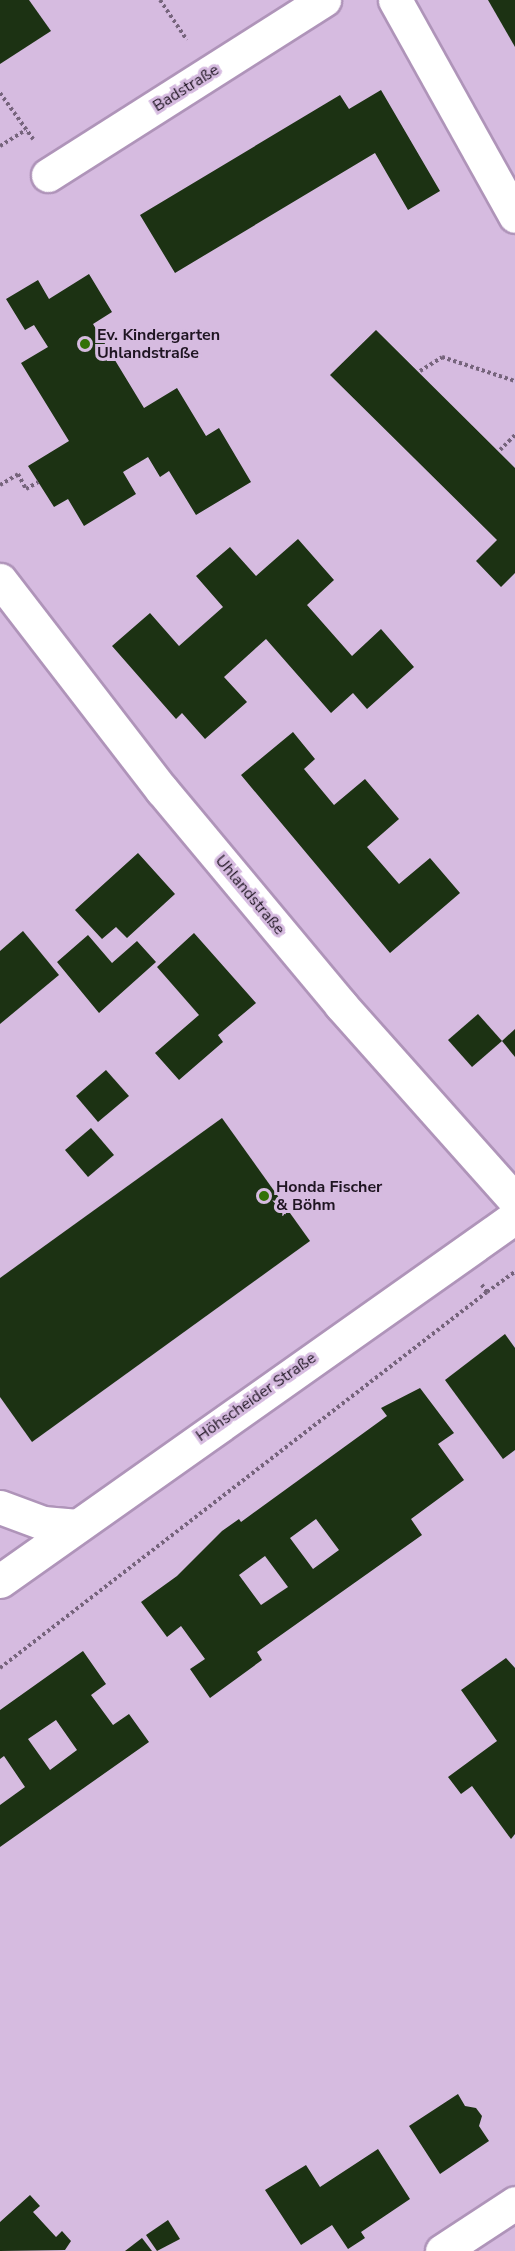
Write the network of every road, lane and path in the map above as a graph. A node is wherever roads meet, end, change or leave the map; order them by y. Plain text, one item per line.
1 (160, 0) edge
2 (324, 0) edge
3 (395, 0) edge
4 (209, 73) junction
5 (0, 93) edge
6 (26, 130) junction
7 (0, 146) edge
8 (52, 173) joint
9 (515, 216) edge
10 (420, 370) dead end
11 (515, 381) edge
12 (515, 435) edge
13 (500, 450) dead end
14 (38, 482) dead end
15 (0, 485) edge
16 (0, 580) edge
17 (515, 1200) edge
18 (515, 1217) edge
19 (461, 1254) junction
20 (515, 1272) edge
21 (487, 1292) junction
22 (0, 1507) edge
23 (75, 1526) junction
24 (0, 1581) edge
25 (0, 1668) edge
26 (515, 2203) edge
27 (442, 2251) edge

1 - 4 path
2 - 4 street, Badstraße
3 - 9 street
4 - 8 street, Badstraße
5 - 6 path
6 - 7 path
6 - 8 path
10 - 11 path
12 - 13 path
14 - 15 path
16 - 17 street, Uhlandstraße
18 - 19 street, Höhscheider Straße
19 - 21 path
19 - 23 street, Höhscheider Straße
20 - 21 path
21 - 25 path
22 - 23 street
23 - 24 street, Höhscheider Straße
26 - 27 street

